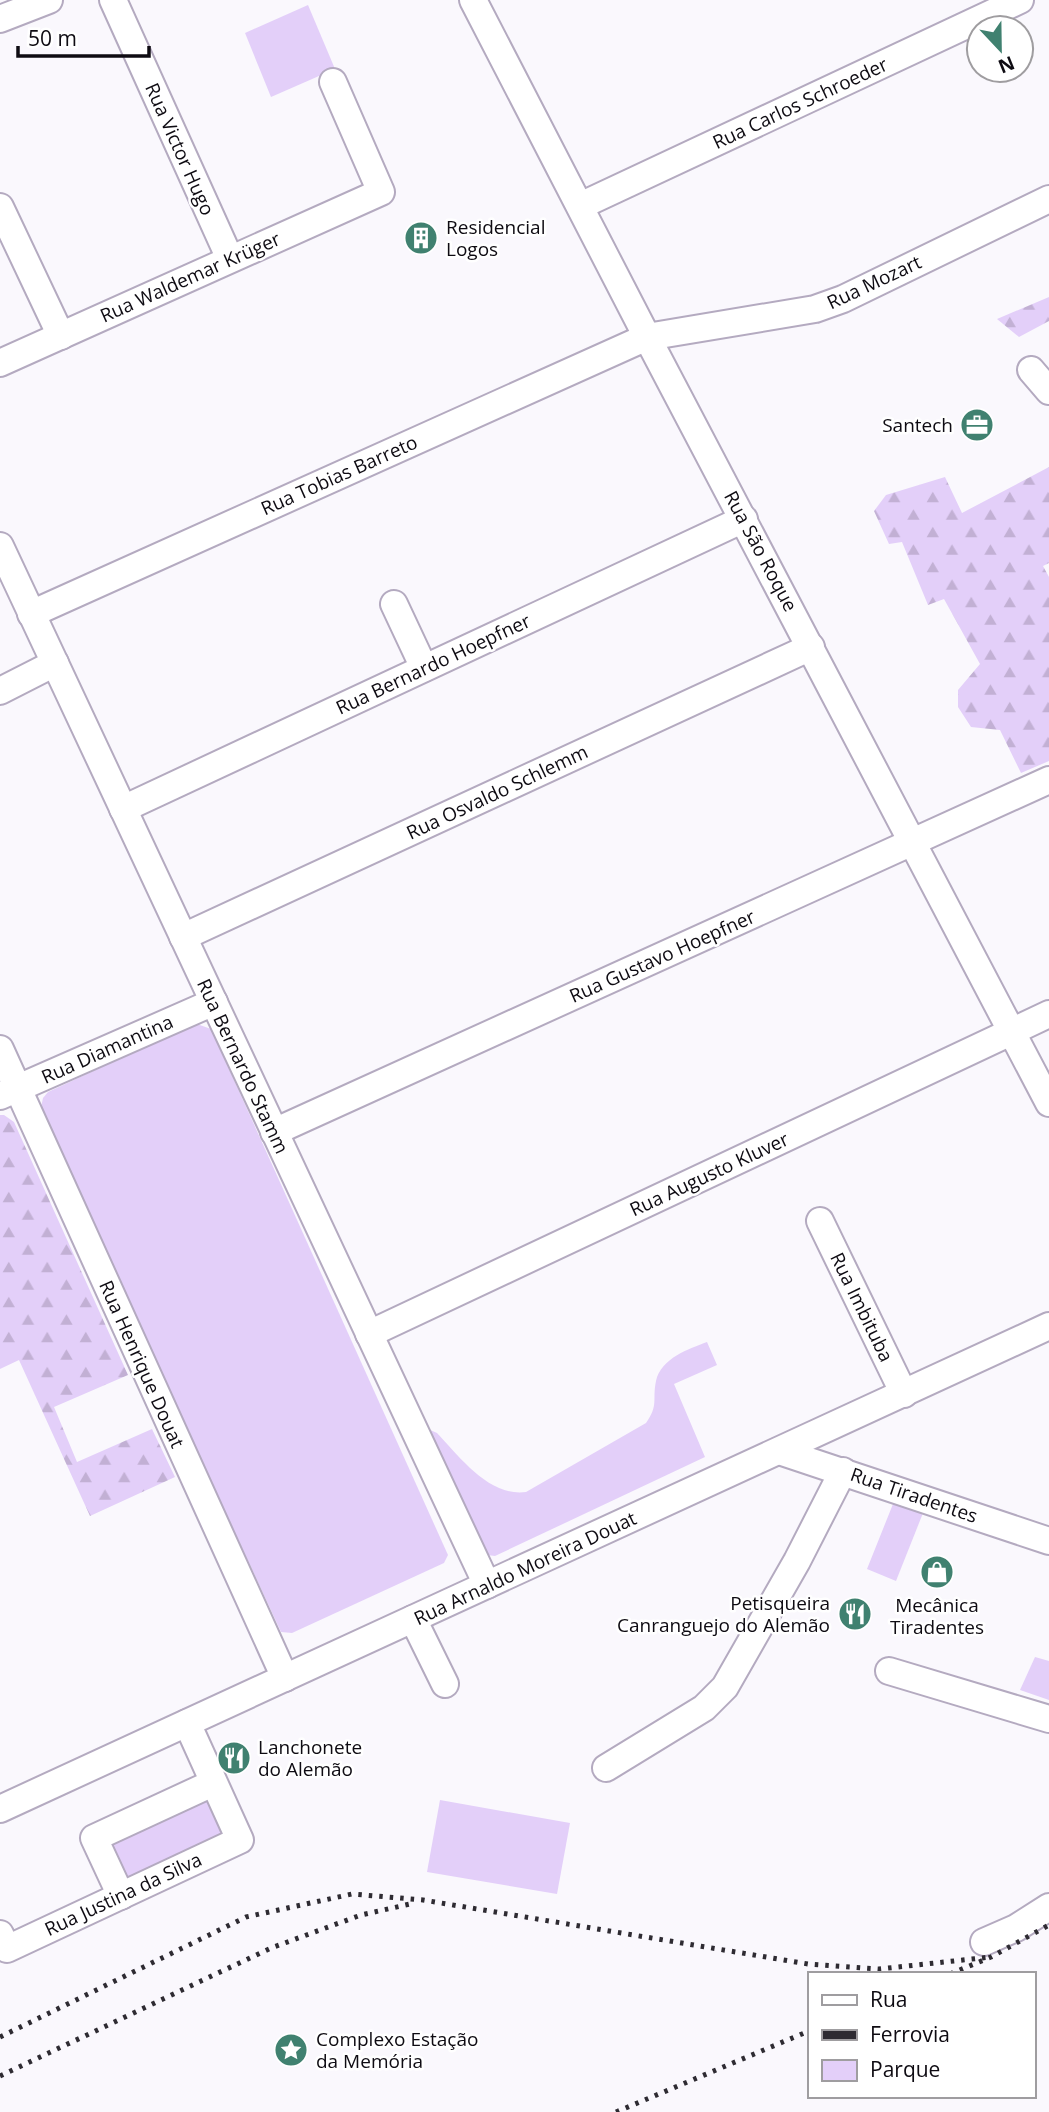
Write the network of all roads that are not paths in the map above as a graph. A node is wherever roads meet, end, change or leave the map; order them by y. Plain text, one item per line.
1 (49, 0) edge
2 (113, 0) edge
3 (472, 0) edge
4 (1020, 0) edge
5 (0, 19) edge
6 (333, 82) dead end
7 (1049, 199) edge
8 (0, 206) edge
9 (580, 206) junction
10 (230, 259) junction
11 (61, 335) junction
12 (647, 337) junction
13 (0, 363) edge
14 (1031, 370) dead end
15 (1049, 391) edge
16 (744, 519) junction
17 (0, 546) edge
18 (394, 604) dead end
19 (32, 614) junction
20 (811, 647) junction
21 (55, 663) junction
22 (424, 668) junction
23 (0, 691) edge
24 (1049, 780) edge
25 (123, 809) junction
26 (912, 842) junction
27 (183, 937) junction
28 (214, 1002) junction
29 (1049, 1014) edge
30 (1012, 1031) junction
31 (0, 1049) edge
32 (9, 1093) edge
33 (1049, 1103) edge
34 (274, 1132) junction
35 (820, 1221) dead end
36 (1049, 1326) edge
37 (369, 1334) junction
38 (904, 1394) junction
39 (840, 1423) junction
40 (779, 1451) junction
41 (842, 1471) junction
42 (1049, 1541) edge
43 (487, 1585) junction
44 (413, 1619) junction
45 (889, 1671) dead end
46 (285, 1678) junction
47 (445, 1684) dead end
48 (1049, 1719) edge
49 (187, 1723) junction
50 (606, 1768) dead end
51 (214, 1783) junction
52 (0, 1809) edge
53 (121, 1896) junction
54 (1049, 1907) edge
55 (4, 1941) edge
56 (984, 1942) dead end

1 - 5 street
2 - 10 street, Rua Victor Hugo
3 - 9 street, Rua São Roque
4 - 9 street, Rua Carlos Schroeder
6 - 10 street, Rua Waldemar Krüger
7 - 12 street, Rua Mozart
8 - 11 street
9 - 12 street, Rua São Roque
10 - 11 street, Rua Waldemar Krüger
11 - 13 street, Rua Waldemar Krüger
12 - 16 street, Rua São Roque
12 - 19 street, Rua Tobias Barreto
14 - 15 street
16 - 20 street, Rua São Roque
16 - 22 street, Rua Bernardo Hoepfner
17 - 19 street, Rua Bernardo Stamm
18 - 22 street
19 - 21 street, Rua Bernardo Stamm
20 - 26 street, Rua São Roque
20 - 27 street, Rua Osvaldo Schlemm
21 - 23 street
21 - 25 street, Rua Bernardo Stamm
22 - 25 street, Rua Bernardo Hoepfner
24 - 26 street, Rua Gustavo Hoepfner
25 - 27 street, Rua Bernardo Stamm
26 - 30 street, Rua São Roque
26 - 34 street, Rua Gustavo Hoepfner
27 - 28 street, Rua Bernardo Stamm
28 - 32 street, Rua Diamantina
28 - 34 street, Rua Bernardo Stamm
29 - 30 street, Rua Augusto Kluver
30 - 33 street, Rua São Roque
30 - 37 street, Rua Augusto Kluver
31 - 32 street, Rua Henrique Douat
32 - 46 street, Rua Henrique Douat
34 - 37 street, Rua Bernardo Stamm
35 - 38 street, Rua Imbituba
36 - 38 street, Rua Arnaldo Moreira Douat
37 - 43 street, Rua Bernardo Stamm
38 - 39 street, Rua Arnaldo Moreira Douat
39 - 40 street, Rua Arnaldo Moreira Douat
39 - 41 street
40 - 41 street, Rua Tiradentes
40 - 43 street, Rua Arnaldo Moreira Douat
41 - 42 street, Rua Tiradentes
41 - 50 street
43 - 44 street, Rua Arnaldo Moreira Douat
44 - 46 street, Rua Arnaldo Moreira Douat
44 - 47 street
45 - 48 street
46 - 49 street, Rua Arnaldo Moreira Douat
49 - 51 street
49 - 52 street, Rua Arnaldo Moreira Douat
51 - 53 street, Rua Justina da Silva
51 - 53 street
53 - 55 street, Rua Justina da Silva
54 - 56 street

